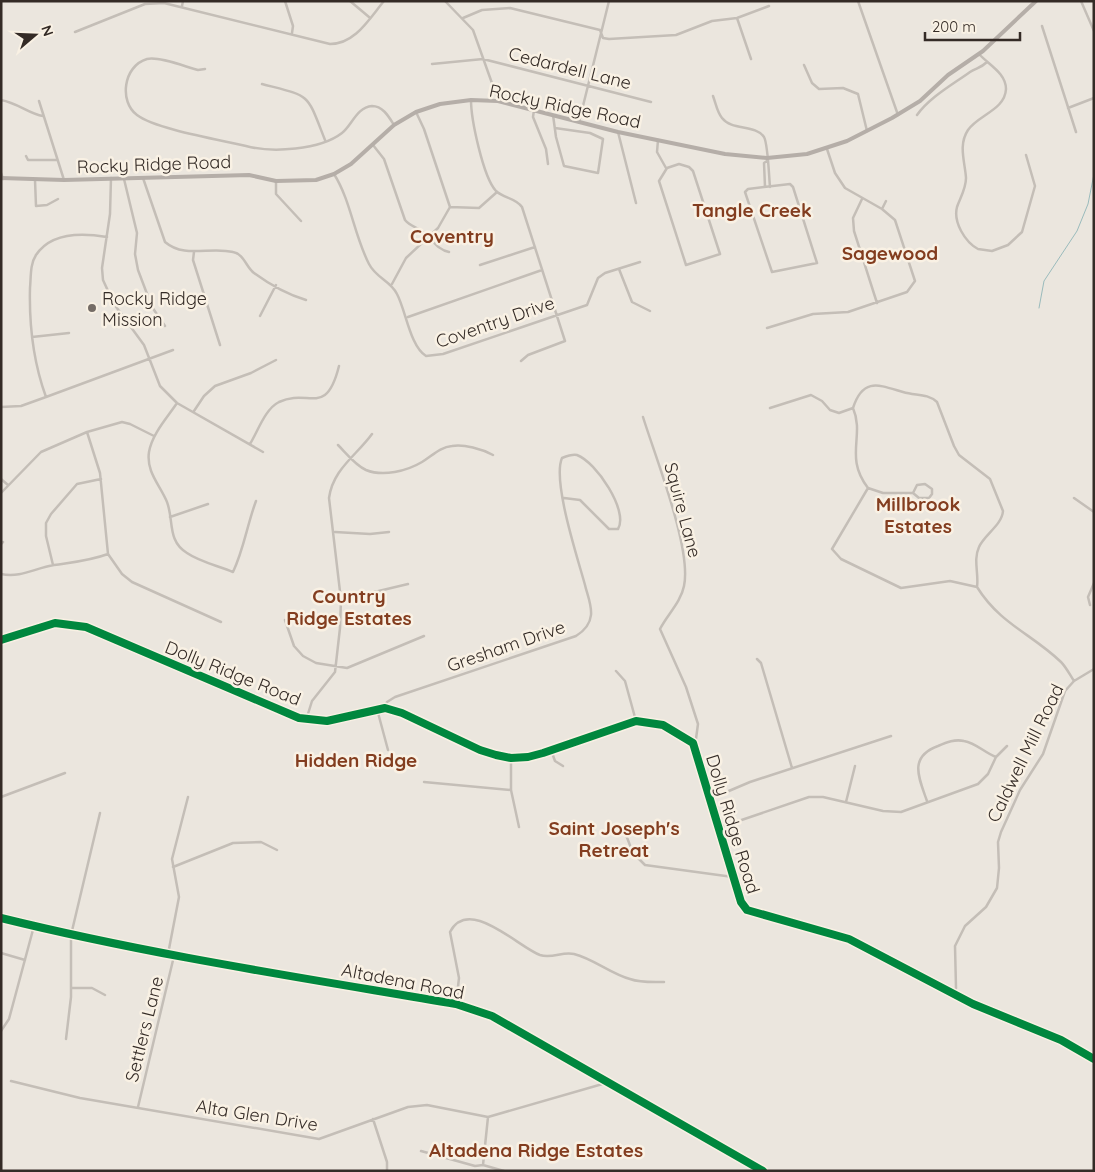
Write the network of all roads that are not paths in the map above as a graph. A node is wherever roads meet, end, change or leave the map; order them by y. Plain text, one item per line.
1 (183, 1) edge
2 (285, 1) edge
3 (350, 1) edge
4 (384, 1) edge
5 (445, 1) edge
6 (609, 1) edge
7 (858, 1) edge
8 (1036, 1) edge
9 (1081, 1) edge
10 (182, 6) junction
11 (769, 6) dead end
12 (369, 17) junction
13 (463, 18) junction
14 (737, 18) junction
15 (1042, 26) dead end
16 (1094, 30) edge
17 (75, 32) dead end
18 (292, 33) junction
19 (601, 33) junction
20 (979, 54) junction
21 (482, 59) junction
22 (751, 59) dead end
23 (986, 62) junction
24 (432, 64) dead end
25 (804, 65) dead end
26 (204, 69) dead end
27 (262, 84) dead end
28 (588, 85) junction
29 (714, 96) dead end
30 (1094, 98) edge
31 (1, 100) edge
32 (470, 100) junction
33 (39, 101) dead end
34 (498, 102) junction
35 (652, 102) dead end
36 (1068, 108) junction
37 (534, 110) junction
38 (416, 112) junction
39 (553, 115) junction
40 (898, 115) junction
41 (916, 115) dead end
42 (44, 116) junction
43 (579, 122) junction
44 (394, 125) junction
45 (555, 128) junction
46 (867, 131) junction
47 (618, 132) junction
48 (1076, 132) dead end
49 (325, 140) junction
50 (658, 140) junction
51 (373, 145) junction
52 (827, 149) junction
53 (1026, 155) dead end
54 (26, 156) dead end
55 (57, 160) junction
56 (767, 160) junction
57 (548, 164) dead end
58 (667, 168) junction
59 (1, 173) edge
60 (765, 173) junction
61 (769, 173) junction
62 (334, 174) junction
63 (143, 177) junction
64 (2, 178) edge
65 (111, 178) junction
66 (124, 178) junction
67 (35, 180) junction
68 (64, 180) junction
69 (276, 181) junction
70 (765, 187) junction
71 (770, 187) junction
72 (496, 192) junction
73 (58, 199) dead end
74 (862, 199) junction
75 (886, 201) dead end
76 (636, 203) dead end
77 (450, 207) junction
78 (882, 209) junction
79 (301, 221) dead end
80 (427, 236) junction
81 (107, 237) junction
82 (535, 246) junction
83 (194, 252) junction
84 (449, 252) dead end
85 (640, 262) dead end
86 (480, 265) dead end
87 (619, 269) junction
88 (542, 270) junction
89 (392, 284) junction
90 (276, 285) junction
91 (306, 300) dead end
92 (877, 303) junction
93 (650, 311) dead end
94 (557, 314) junction
95 (260, 316) dead end
96 (408, 317) junction
97 (164, 326) dead end
98 (767, 328) dead end
99 (69, 333) dead end
100 (32, 337) junction
101 (220, 345) dead end
102 (172, 350) dead end
103 (149, 358) junction
104 (276, 360) dead end
105 (521, 361) dead end
106 (339, 366) dead end
107 (46, 397) junction
108 (177, 403) junction
109 (1, 407) edge
110 (770, 408) dead end
111 (853, 408) junction
112 (194, 411) junction
113 (643, 416) dead end
114 (87, 432) junction
115 (372, 434) dead end
116 (154, 436) junction
117 (250, 444) junction
118 (338, 444) dead end
119 (264, 452) dead end
120 (493, 455) dead end
121 (351, 458) junction
122 (101, 478) junction
123 (1, 479) edge
124 (8, 485) junction
125 (868, 488) junction
126 (1, 493) edge
127 (913, 493) junction
128 (564, 498) junction
129 (1074, 498) dead end
130 (256, 501) dead end
131 (208, 504) dead end
132 (1094, 512) edge
133 (170, 517) junction
134 (335, 532) junction
135 (389, 532) dead end
136 (108, 554) junction
137 (53, 565) junction
138 (1, 574) edge
139 (1094, 583) edge
140 (408, 584) dead end
141 (977, 587) junction
142 (341, 600) junction
143 (1090, 605) dead end
144 (285, 620) dead end
145 (221, 622) dead end
146 (424, 636) dead end
147 (1, 640) edge
148 (757, 659) dead end
149 (335, 666) junction
150 (1094, 669) edge
151 (616, 670) dead end
152 (1074, 681) junction
153 (385, 708) junction
154 (377, 709) junction
155 (307, 718) junction
156 (636, 721) junction
157 (891, 736) dead end
158 (1007, 746) dead end
159 (695, 748) junction
160 (388, 750) dead end
161 (550, 750) junction
162 (996, 757) junction
163 (511, 758) junction
164 (563, 766) dead end
165 (855, 766) dead end
166 (792, 768) junction
167 (65, 773) dead end
168 (424, 782) dead end
169 (511, 790) junction
170 (1, 797) edge
171 (188, 797) dead end
172 (710, 800) junction
173 (846, 802) junction
174 (927, 802) junction
175 (100, 813) dead end
176 (518, 827) dead end
177 (718, 828) junction
178 (626, 835) dead end
179 (277, 850) dead end
180 (173, 867) junction
181 (733, 877) junction
182 (1, 918) edge
183 (34, 926) junction
184 (71, 935) junction
185 (1, 954) edge
186 (168, 955) junction
187 (174, 956) junction
188 (25, 960) junction
189 (664, 982) dead end
190 (71, 988) junction
191 (954, 993) junction
192 (105, 994) dead end
193 (456, 1004) junction
194 (1, 1031) edge
195 (66, 1039) dead end
196 (1094, 1060) edge
197 (11, 1081) dead end
198 (610, 1082) junction
199 (138, 1107) junction
200 (488, 1117) junction
201 (373, 1119) junction
202 (421, 1151) dead end
203 (482, 1165) junction
204 (387, 1171) edge
205 (504, 1171) edge
206 (763, 1171) edge

1 - 10 street
2 - 18 street
3 - 12 street
4 - 12 street
5 - 13 street
6 - 19 street
7 - 40 street
8 - 20 main road, Rocky Ridge Road
9 - 16 street
10 - 17 street
10 - 18 street
11 - 14 street
12 - 18 street
13 - 19 street
13 - 21 street
14 - 19 street
14 - 22 street
15 - 36 street
19 - 28 street
20 - 23 street
20 - 40 main road, Rocky Ridge Road
21 - 24 street, Cedardell Lane
21 - 28 street, Cedardell Lane
21 - 34 street
23 - 41 street
23 - 53 street
25 - 46 street
26 - 49 street
27 - 49 street
28 - 35 street, Cedardell Lane
28 - 43 street
29 - 56 street
30 - 36 street
31 - 42 street
32 - 34 main road, Rocky Ridge Road
32 - 38 main road, Rocky Ridge Road
32 - 72 street
33 - 42 street
34 - 37 main road, Rocky Ridge Road
36 - 48 street
37 - 39 main road, Rocky Ridge Road
37 - 57 street
38 - 44 main road, Rocky Ridge Road
38 - 77 street
39 - 43 main road, Rocky Ridge Road
39 - 45 street
40 - 46 main road, Rocky Ridge Road
42 - 55 street
43 - 47 main road, Rocky Ridge Road
44 - 49 street
44 - 51 main road, Rocky Ridge Road
45 - 45 street
46 - 52 main road, Rocky Ridge Road
47 - 50 main road, Rocky Ridge Road
47 - 76 street
50 - 56 main road, Rocky Ridge Road
50 - 58 street
51 - 62 main road, Rocky Ridge Road
51 - 80 street
52 - 56 main road, Rocky Ridge Road
52 - 74 street
54 - 55 street
55 - 68 street
56 - 60 street
56 - 61 street
58 - 58 street
59 - 64 street
60 - 61 street
60 - 70 street
61 - 71 street
62 - 69 main road, Rocky Ridge Road
62 - 89 street, Coventry Drive
63 - 66 main road, Rocky Ridge Road
63 - 69 main road, Rocky Ridge Road
63 - 83 street
64 - 67 main road, Rocky Ridge Road
65 - 66 main road, Rocky Ridge Road
65 - 68 main road, Rocky Ridge Road
65 - 81 street
66 - 97 street
67 - 68 main road, Rocky Ridge Road
67 - 73 street
69 - 79 street
70 - 71 street
70 - 71 street
72 - 77 street
72 - 82 street
74 - 78 street
74 - 92 street
75 - 78 street
77 - 80 street
78 - 92 street
80 - 84 street
80 - 89 street
81 - 100 street
81 - 103 street
82 - 86 street
82 - 88 street
83 - 90 street
83 - 101 street
85 - 87 street, Coventry Drive
87 - 93 street
87 - 94 street, Coventry Drive
88 - 94 street
88 - 96 street
89 - 96 street, Coventry Drive
90 - 91 street
90 - 95 street
92 - 98 street
94 - 96 street, Coventry Drive
94 - 105 street
99 - 100 street
100 - 107 street
102 - 103 street
103 - 107 street
103 - 108 street
104 - 112 street
106 - 117 street
107 - 109 street
108 - 112 street
108 - 116 street
110 - 111 street
111 - 125 street
111 - 141 street
112 - 117 street
113 - 159 street, Squire Lane
114 - 116 street
114 - 122 street
114 - 124 street
115 - 121 street
116 - 133 street
117 - 119 street
118 - 121 street
120 - 121 street
121 - 134 street
122 - 136 street
122 - 137 street
123 - 124 street
124 - 126 street
125 - 127 street
125 - 141 street
127 - 127 street
128 - 128 street, Gresham Drive
128 - 153 street, Gresham Drive
129 - 132 street
130 - 133 street
131 - 133 street
134 - 135 street
134 - 142 street
136 - 137 street
136 - 145 street
137 - 138 street
139 - 143 street
140 - 142 street
141 - 152 street
142 - 149 street
144 - 149 street
146 - 149 street
147 - 155 street, Dolly Ridge Road
148 - 166 street
149 - 155 street
150 - 152 street, Caldwell Mill Road
151 - 156 street
152 - 191 street, Caldwell Mill Road
153 - 154 street, Dolly Ridge Road
153 - 163 street, Dolly Ridge Road
154 - 155 street, Dolly Ridge Road
154 - 160 street
156 - 159 street, Dolly Ridge Road
156 - 161 street, Dolly Ridge Road
157 - 166 street
158 - 162 street
159 - 172 street, Dolly Ridge Road
161 - 163 street, Dolly Ridge Road
161 - 164 street
162 - 174 street
162 - 174 street
163 - 169 street
165 - 173 street
166 - 172 street
167 - 170 street
168 - 169 street
169 - 176 street
171 - 180 street, Settlers Lane
172 - 177 street, Dolly Ridge Road
173 - 174 street
173 - 177 street
175 - 184 street
177 - 181 street, Dolly Ridge Road
178 - 181 street
179 - 180 street
180 - 186 street, Settlers Lane
181 - 191 street, Dolly Ridge Road
182 - 183 main road, Altadena Road
183 - 184 main road, Altadena Road
183 - 188 street
184 - 186 main road, Altadena Road
184 - 190 street
185 - 188 street
186 - 187 main road, Altadena Road
187 - 193 main road, Altadena Road
187 - 199 street, Settlers Lane
188 - 194 street
189 - 193 street
190 - 192 street
190 - 195 street
191 - 196 street, Dolly Ridge Road
193 - 198 main road, Altadena Road
197 - 199 street, Alta Glen Drive
198 - 200 street, Alta Glen Drive
198 - 206 main road, Altadena Road
199 - 201 street, Alta Glen Drive
200 - 201 street, Alta Glen Drive
200 - 203 street
201 - 204 street
202 - 203 street
203 - 205 street

